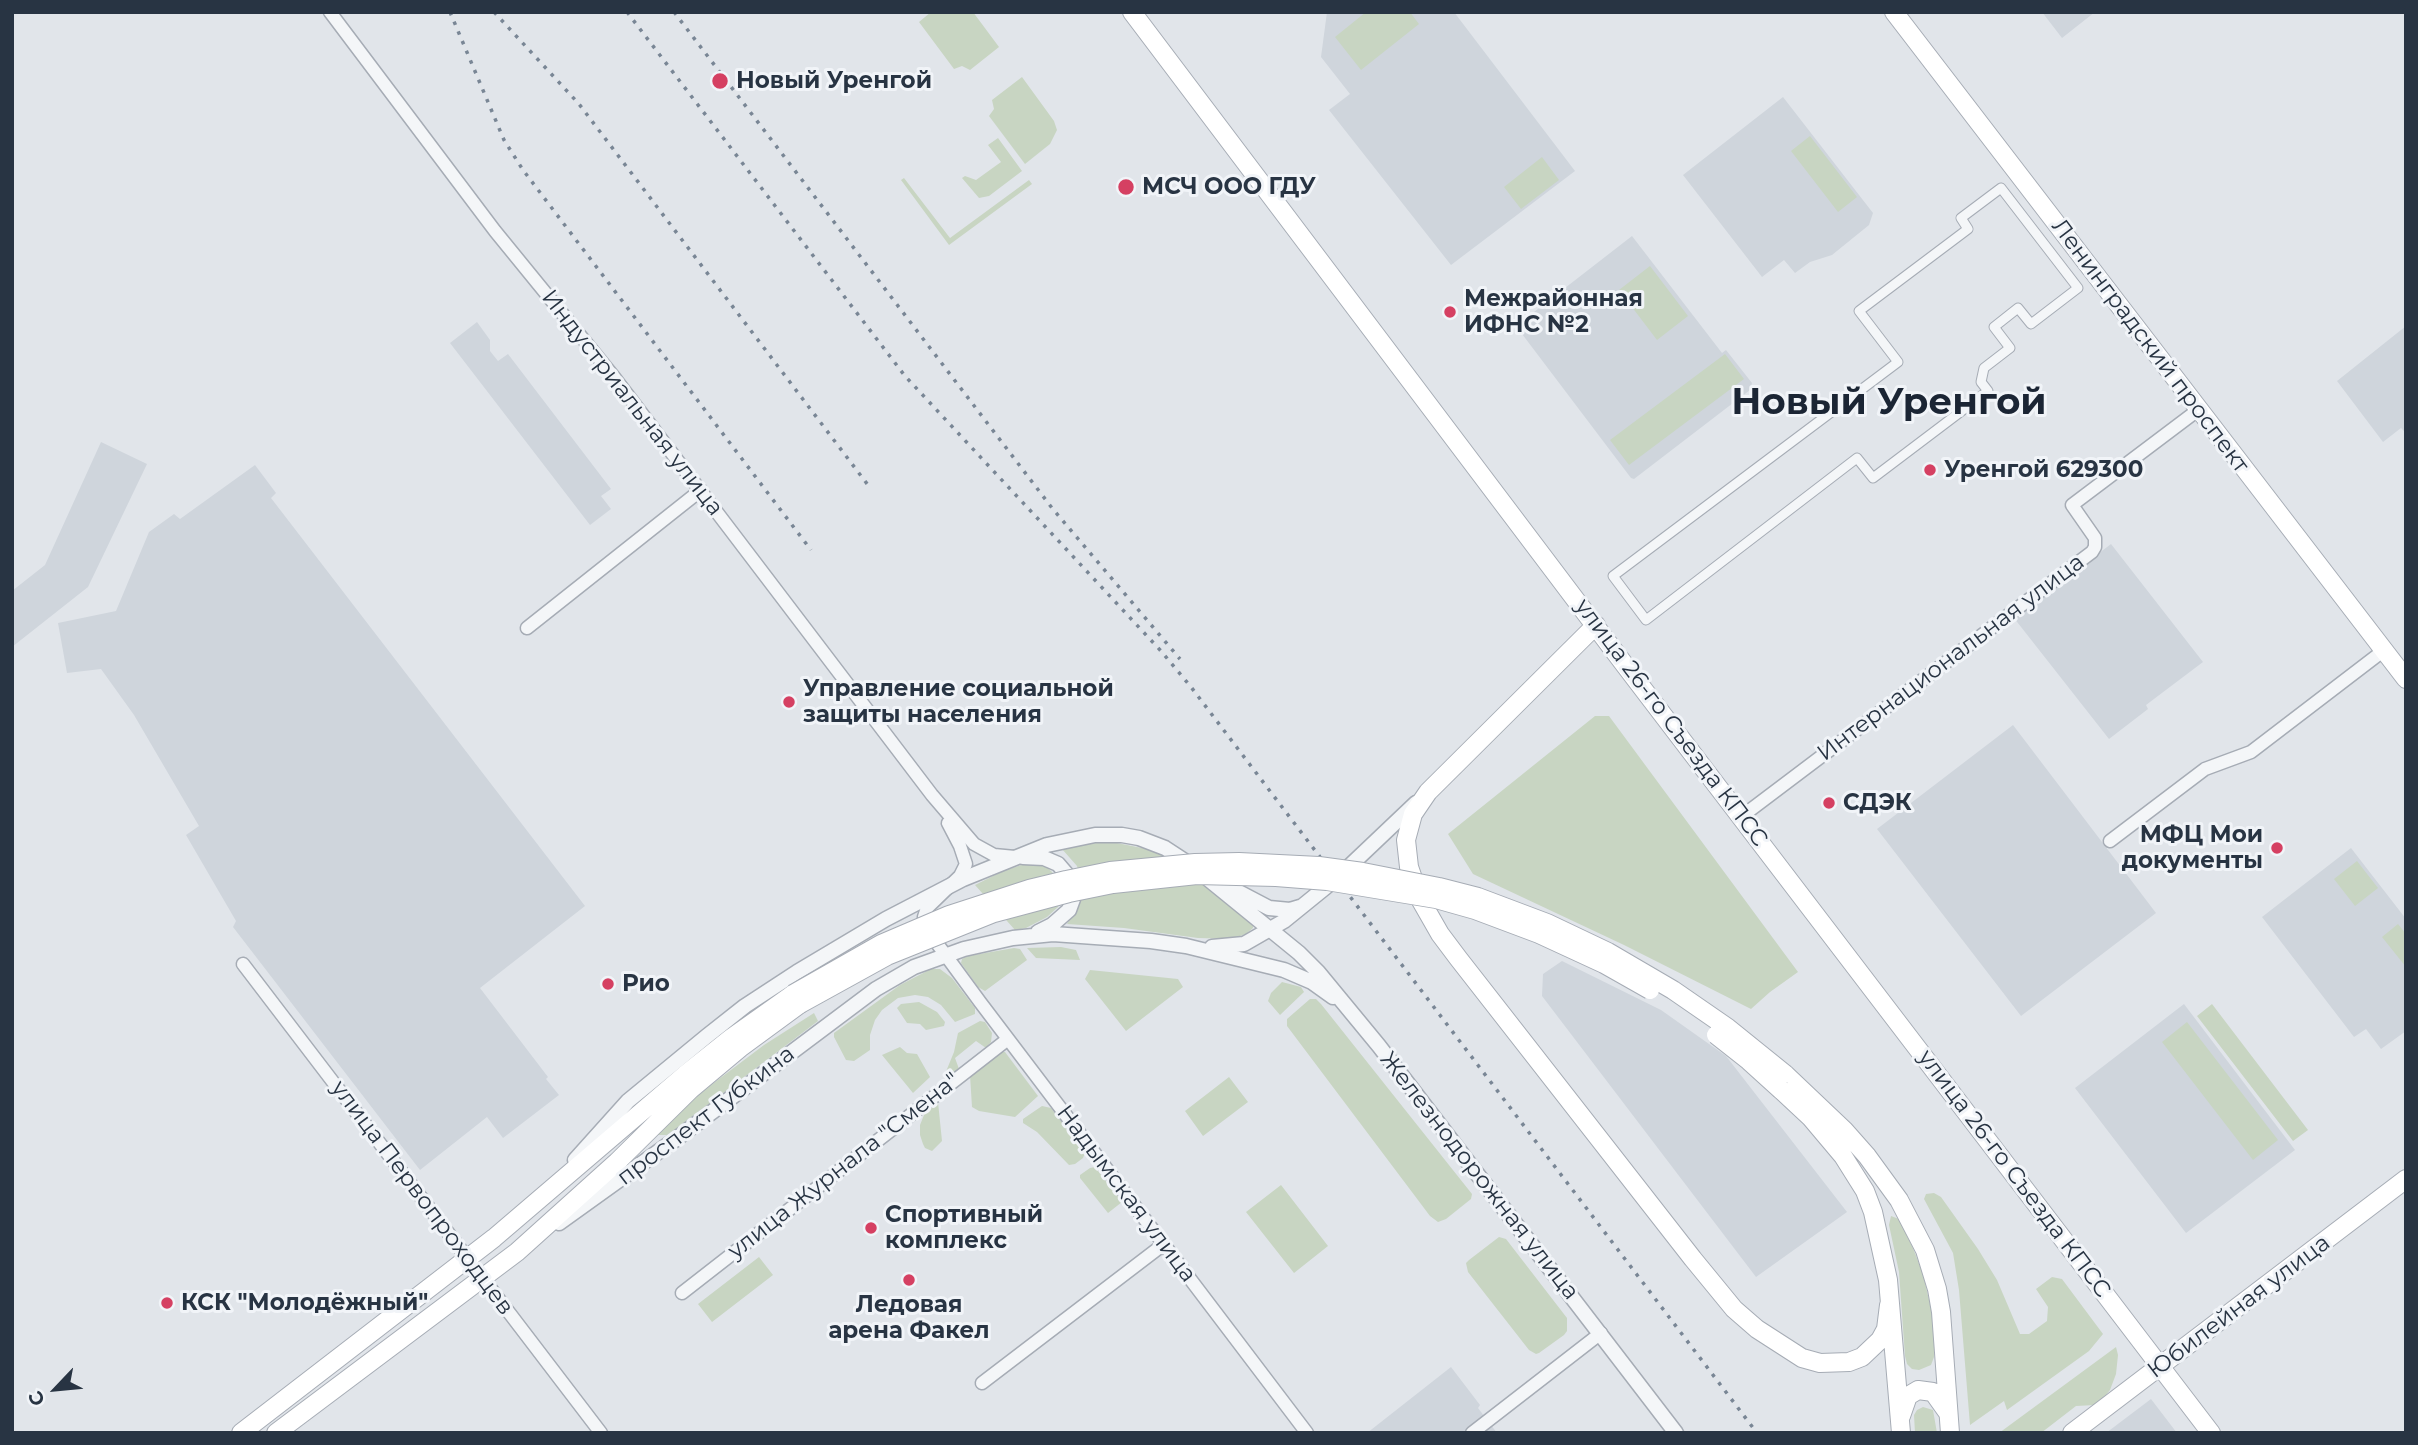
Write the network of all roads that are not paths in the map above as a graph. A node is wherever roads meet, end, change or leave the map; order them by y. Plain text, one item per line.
1 (330, 12) edge
2 (1132, 12) edge
3 (1894, 12) edge
4 (2031, 324) joint
5 (2198, 410) junction
6 (701, 490) junction
7 (1596, 625) junction
8 (527, 628) dead end
9 (2384, 651) junction
10 (2406, 679) edge
11 (1428, 792) junction
12 (932, 795) junction
13 (1741, 817) junction
14 (2110, 841) dead end
15 (1015, 857) junction
16 (1191, 865) junction
17 (949, 886) junction
18 (1301, 907) junction
19 (1270, 931) junction
20 (1027, 936) junction
21 (1186, 946) junction
22 (944, 955) junction
23 (243, 964) dead end
24 (797, 999) junction
25 (1352, 1012) junction
26 (1008, 1039) junction
27 (1783, 1082) junction
28 (2406, 1179) edge
29 (539, 1201) junction
30 (1164, 1244) junction
31 (517, 1252) junction
32 (468, 1259) junction
33 (482, 1278) junction
34 (682, 1293) dead end
35 (1889, 1305) junction
36 (1601, 1333) junction
37 (2160, 1366) junction
38 (982, 1383) dead end
39 (1948, 1413) junction
40 (1901, 1427) edge
41 (241, 1433) edge
42 (276, 1433) edge
43 (601, 1433) edge
44 (1307, 1433) edge
45 (1472, 1433) edge
46 (1676, 1433) edge
47 (1950, 1433) edge
48 (2072, 1433) edge
49 (2211, 1433) edge

1 - 6 street, Индустриальная улица
2 - 7 main road, улица 26-го Съезда КПСС
3 - 5 main road, Ленинградский проспект
4 - 4 street
5 - 9 main road, Ленинградский проспект
5 - 13 street, Интернациональная улица
6 - 8 street
6 - 12 street, Индустриальная улица
7 - 11 main road
7 - 13 main road, улица 26-го Съезда КПСС
9 - 10 main road, Ленинградский проспект
9 - 14 street
11 - 18 street
11 - 35 main road
12 - 15 street, Индустриальная улица
12 - 17 street, Индустриальная улица
13 - 37 main road, улица 26-го Съезда КПСС
15 - 16 street, проспект Губкина
15 - 17 street, проспект Губкина
15 - 20 street
16 - 18 street
16 - 19 street, проспект Губкина
17 - 22 street, Надымская улица
17 - 29 street, проспект Губкина
18 - 19 street
19 - 21 street
19 - 25 street, Железнодорожная улица
20 - 21 street, проспект Губкина
20 - 22 street, проспект Губкина
21 - 25 street
22 - 26 street, Надымская улица
22 - 31 street, проспект Губкина
23 - 32 street, улица Первопроходцев
24 - 27 main road, bridge
24 - 29 main road, проспект Губкина
24 - 31 main road
25 - 36 street, Железнодорожная улица
26 - 30 street, Надымская улица
26 - 34 street, улица Журнала "Смена"
27 - 35 main road
27 - 39 main road
28 - 37 main road, Юбилейная улица
29 - 32 main road, проспект Губкина
30 - 38 street
30 - 44 street, Надымская улица
31 - 33 main road, проспект Губкина
32 - 33 street, улица Первопроходцев
32 - 41 main road, проспект Губкина
33 - 42 main road, проспект Губкина
33 - 43 street, улица Первопроходцев
35 - 40 main road
36 - 45 street
36 - 46 street, Железнодорожная улица
37 - 48 main road, Юбилейная улица
37 - 49 main road, улица 26-го Съезда КПСС
39 - 40 main road
39 - 47 main road

